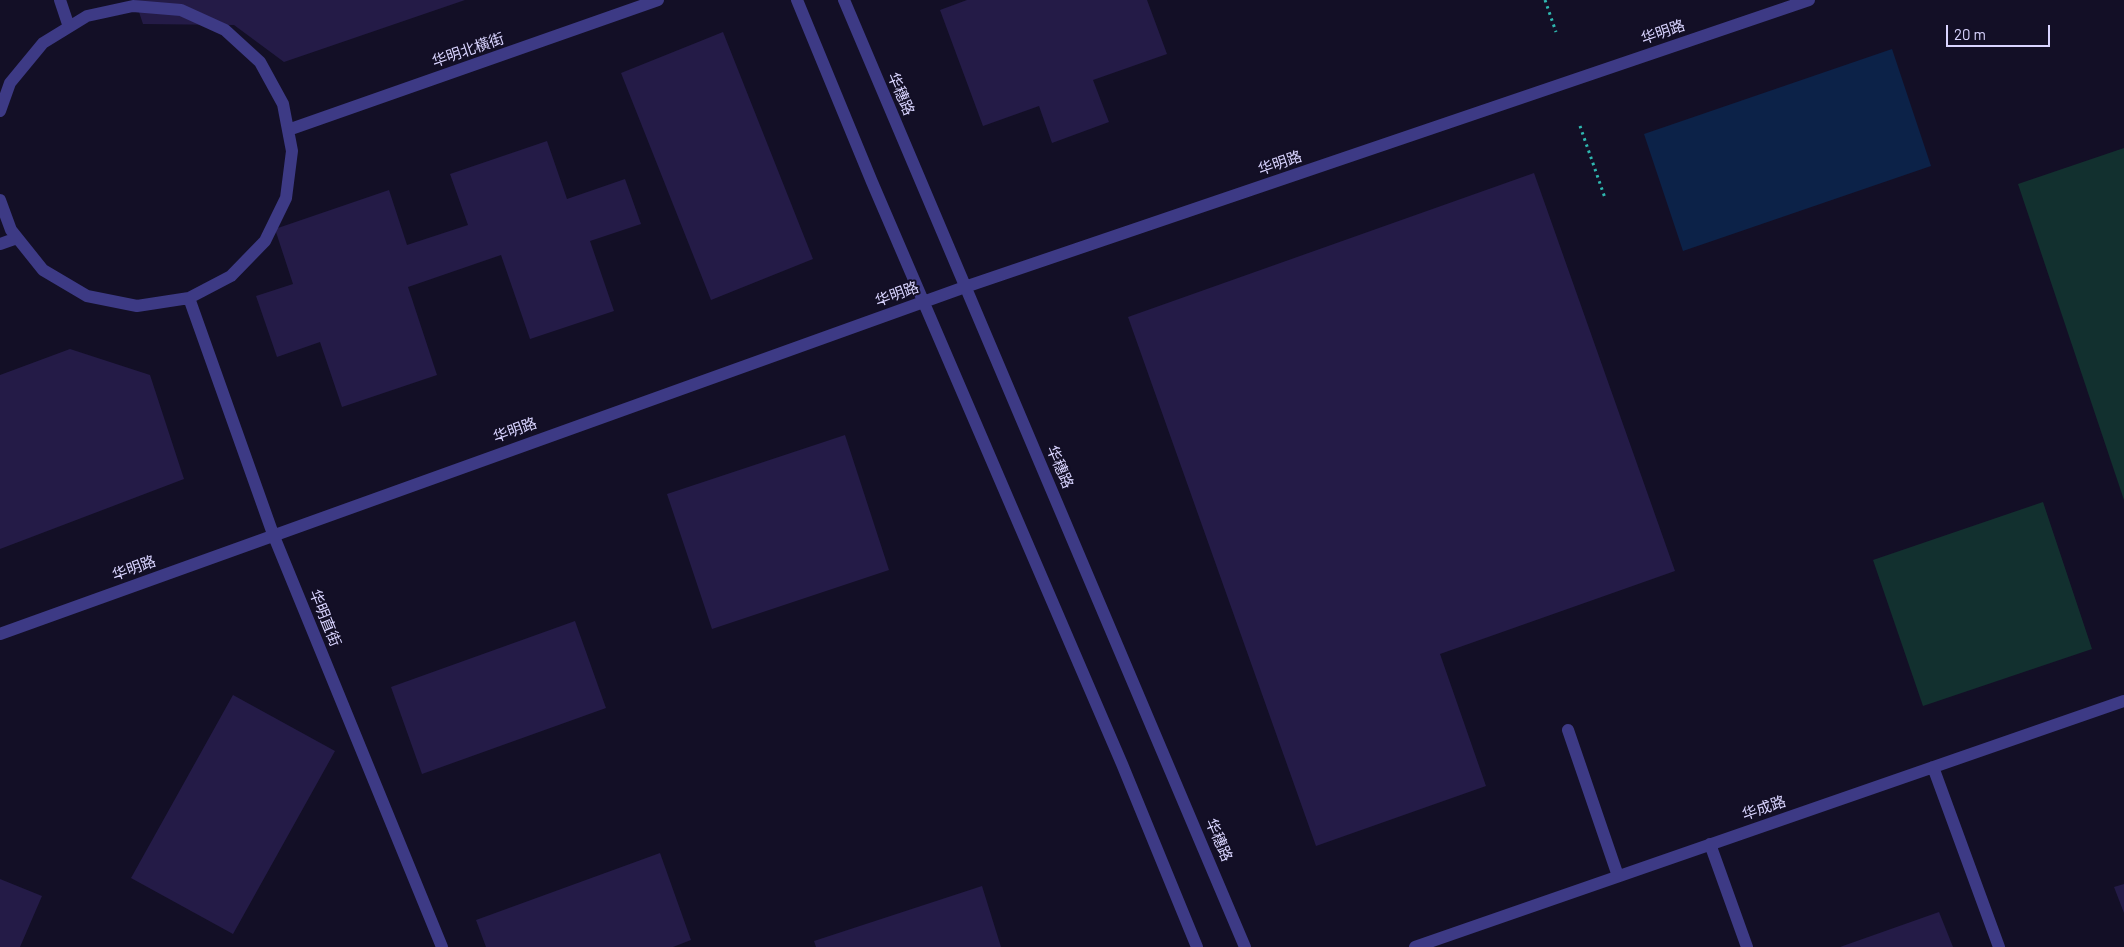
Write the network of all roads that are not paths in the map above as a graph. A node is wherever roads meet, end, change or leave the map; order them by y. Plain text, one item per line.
1 (60, 0) edge
2 (658, 0) edge
3 (797, 0) edge
4 (844, 0) edge
5 (1809, 0) edge
6 (69, 26) junction
7 (0, 111) edge
8 (288, 130) junction
9 (0, 200) edge
10 (17, 238) junction
11 (0, 244) edge
12 (965, 287) junction
13 (188, 298) junction
14 (924, 302) junction
15 (273, 534) junction
16 (0, 634) edge
17 (2124, 701) edge
18 (1568, 730) dead end
19 (1933, 767) junction
20 (1710, 844) junction
21 (1618, 876) junction
22 (442, 947) edge
23 (1197, 947) edge
24 (1245, 947) edge
25 (1415, 947) edge
26 (1747, 947) edge
27 (1999, 947) edge

1 - 6 street
2 - 8 street, 华明北橫街
3 - 14 street
4 - 12 street, 华穗路
5 - 12 street, 华明路
6 - 7 street
6 - 8 street
8 - 13 street
9 - 10 street
10 - 11 street
10 - 13 street
12 - 14 street, 华明路
12 - 24 street, 华穗路
13 - 15 street, 华明直街
14 - 15 street, 华明路
14 - 23 street
15 - 16 street, 华明路
15 - 22 street, 华明直街
17 - 19 street, 华成路
18 - 21 street
19 - 20 street, 华成路
19 - 27 street
20 - 21 street, 华成路
20 - 26 street
21 - 25 street, 华成路

